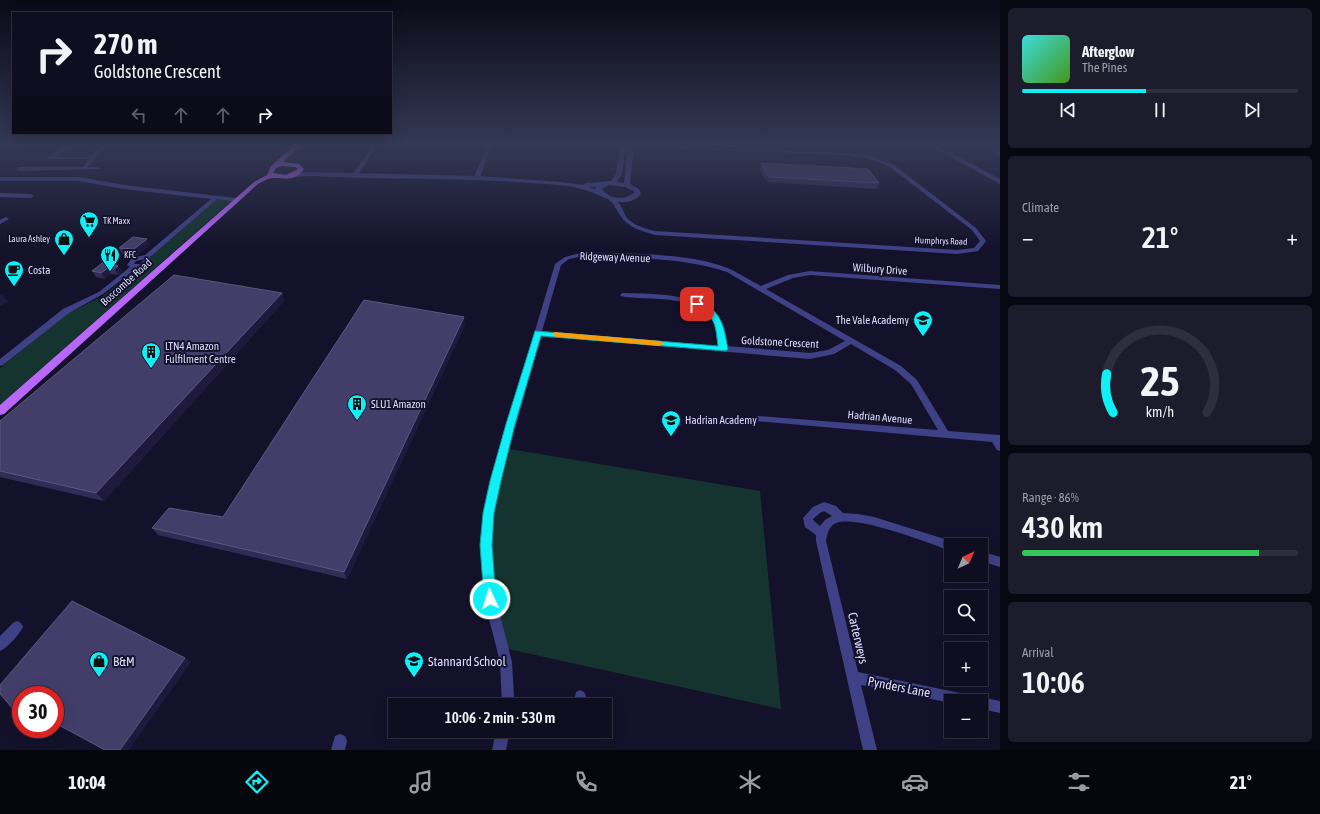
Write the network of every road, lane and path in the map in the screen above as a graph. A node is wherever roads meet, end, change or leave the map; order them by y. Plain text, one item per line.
1 (85, 180) edge
2 (262, 180) edge
3 (518, 180) edge
4 (523, 180) edge
5 (615, 180) edge
6 (626, 180) edge
7 (910, 180) edge
8 (613, 183) junction
9 (603, 185) junction
10 (628, 185) junction
11 (600, 194) junction
12 (0, 195) edge
13 (31, 196) dead end
14 (216, 197) junction
15 (611, 198) junction
16 (628, 199) junction
17 (236, 200) junction
18 (619, 208) junction
19 (6, 219) dead end
20 (0, 222) edge
21 (1000, 287) edge
22 (761, 289) junction
23 (624, 295) dead end
24 (538, 333) junction
25 (850, 341) junction
26 (723, 349) junction
27 (0, 363) edge
28 (0, 411) edge
29 (758, 419) dead end
30 (945, 434) junction
31 (997, 438) edge
32 (1000, 447) edge
33 (841, 518) junction
34 (821, 532) junction
35 (944, 544) edge
36 (988, 558) edge
37 (1000, 562) edge
38 (17, 627) dead end
39 (0, 645) edge
40 (852, 677) junction
41 (944, 696) edge
42 (511, 698) edge
43 (988, 704) edge
44 (1000, 707) edge
45 (502, 738) edge
46 (500, 750) edge
47 (870, 750) edge

1 - 14 street
2 - 17 main road, Boscombe Road
3 - 11 street
4 - 9 street
5 - 8 street
6 - 10 street
7 - 18 street, Humphrys Road
8 - 9 street
8 - 10 street
9 - 11 street
10 - 16 street
11 - 15 street
12 - 13 street
14 - 17 street
14 - 27 street
15 - 16 street
15 - 18 street, Humphrys Road
16 - 18 street
17 - 28 main road, Boscombe Road
19 - 20 street
21 - 22 street, Wilbury Drive
22 - 24 street, Ridgeway Avenue
22 - 25 street, Ridgeway Avenue
23 - 26 street
24 - 26 street, Goldstone Crescent
24 - 42 street, Ridgeway Avenue
25 - 26 street, Goldstone Crescent
25 - 30 street, Ridgeway Avenue
29 - 30 street, Hadrian Avenue
30 - 31 street, Hadrian Avenue
31 - 32 street
33 - 34 street
33 - 34 street
33 - 35 street
34 - 40 street, Carterweys
36 - 37 street
38 - 39 street
40 - 41 street, Pynders Lane
40 - 47 street, Carterweys
43 - 44 street
45 - 46 street

